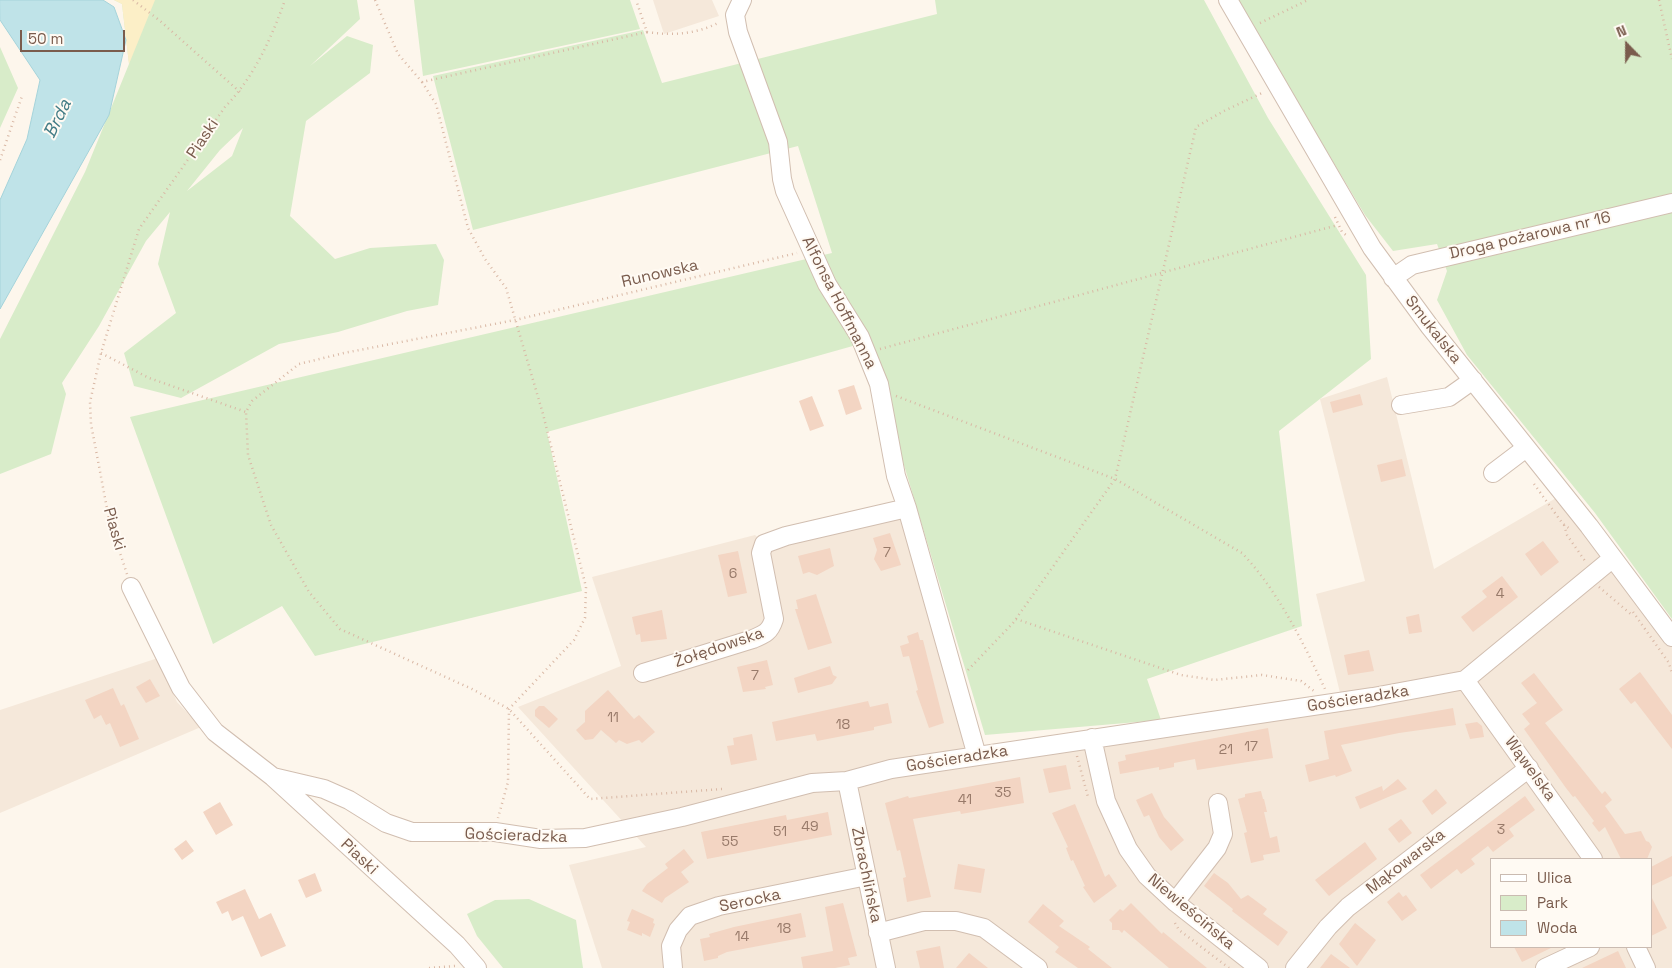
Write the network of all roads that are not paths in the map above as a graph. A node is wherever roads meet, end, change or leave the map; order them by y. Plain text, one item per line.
1 (1228, 0) edge
2 (738, 7) edge
3 (1672, 203) edge
4 (1392, 278) junction
5 (1472, 380) junction
6 (1401, 405) dead end
7 (1526, 448) junction
8 (1493, 473) dead end
9 (907, 508) junction
10 (1613, 558) junction
11 (131, 588) road end
12 (1672, 637) edge
13 (643, 674) dead end
14 (1466, 680) junction
15 (1092, 738) junction
16 (977, 756) junction
17 (1529, 768) junction
18 (273, 776) junction
19 (847, 781) junction
20 (1218, 803) dead end
21 (1592, 858) edge
22 (867, 876) junction
23 (1175, 902) junction
24 (878, 933) junction
25 (1588, 948) edge
26 (1636, 948) edge
27 (477, 968) edge
28 (673, 968) edge
29 (886, 968) edge
30 (1038, 968) edge
31 (1259, 968) edge
32 (1295, 968) edge
33 (1546, 968) edge
34 (1646, 968) edge

1 - 4 street, Smukalska
2 - 9 street, Alfonsa Hoffmanna
3 - 4 street, Droga pożarowa nr 16
4 - 5 street, Smukalska
5 - 6 street
5 - 7 street, Smukalska
7 - 8 street
7 - 10 street, Smukalska
9 - 13 street, Żołędowska
9 - 16 street, Alfonsa Hoffmanna
10 - 12 street, Smukalska
10 - 14 street, Gościeradzka
11 - 18 street, Piaski
14 - 15 street, Gościeradzka
14 - 17 street, Wąwelska
15 - 16 street, Gościeradzka
15 - 23 street, Niewieścińska
16 - 19 street, Gościeradzka
17 - 21 street, Wąwelska
17 - 32 street, Mąkowarska
18 - 19 street, Gościeradzka
18 - 27 street, Piaski
19 - 22 street, Zbrachlińska
20 - 23 street
22 - 24 street, Zbrachlińska
22 - 28 street, Serocka
23 - 31 street, Niewieścińska
24 - 29 street, Zbrachlińska
24 - 30 street
25 - 33 street
26 - 34 street

